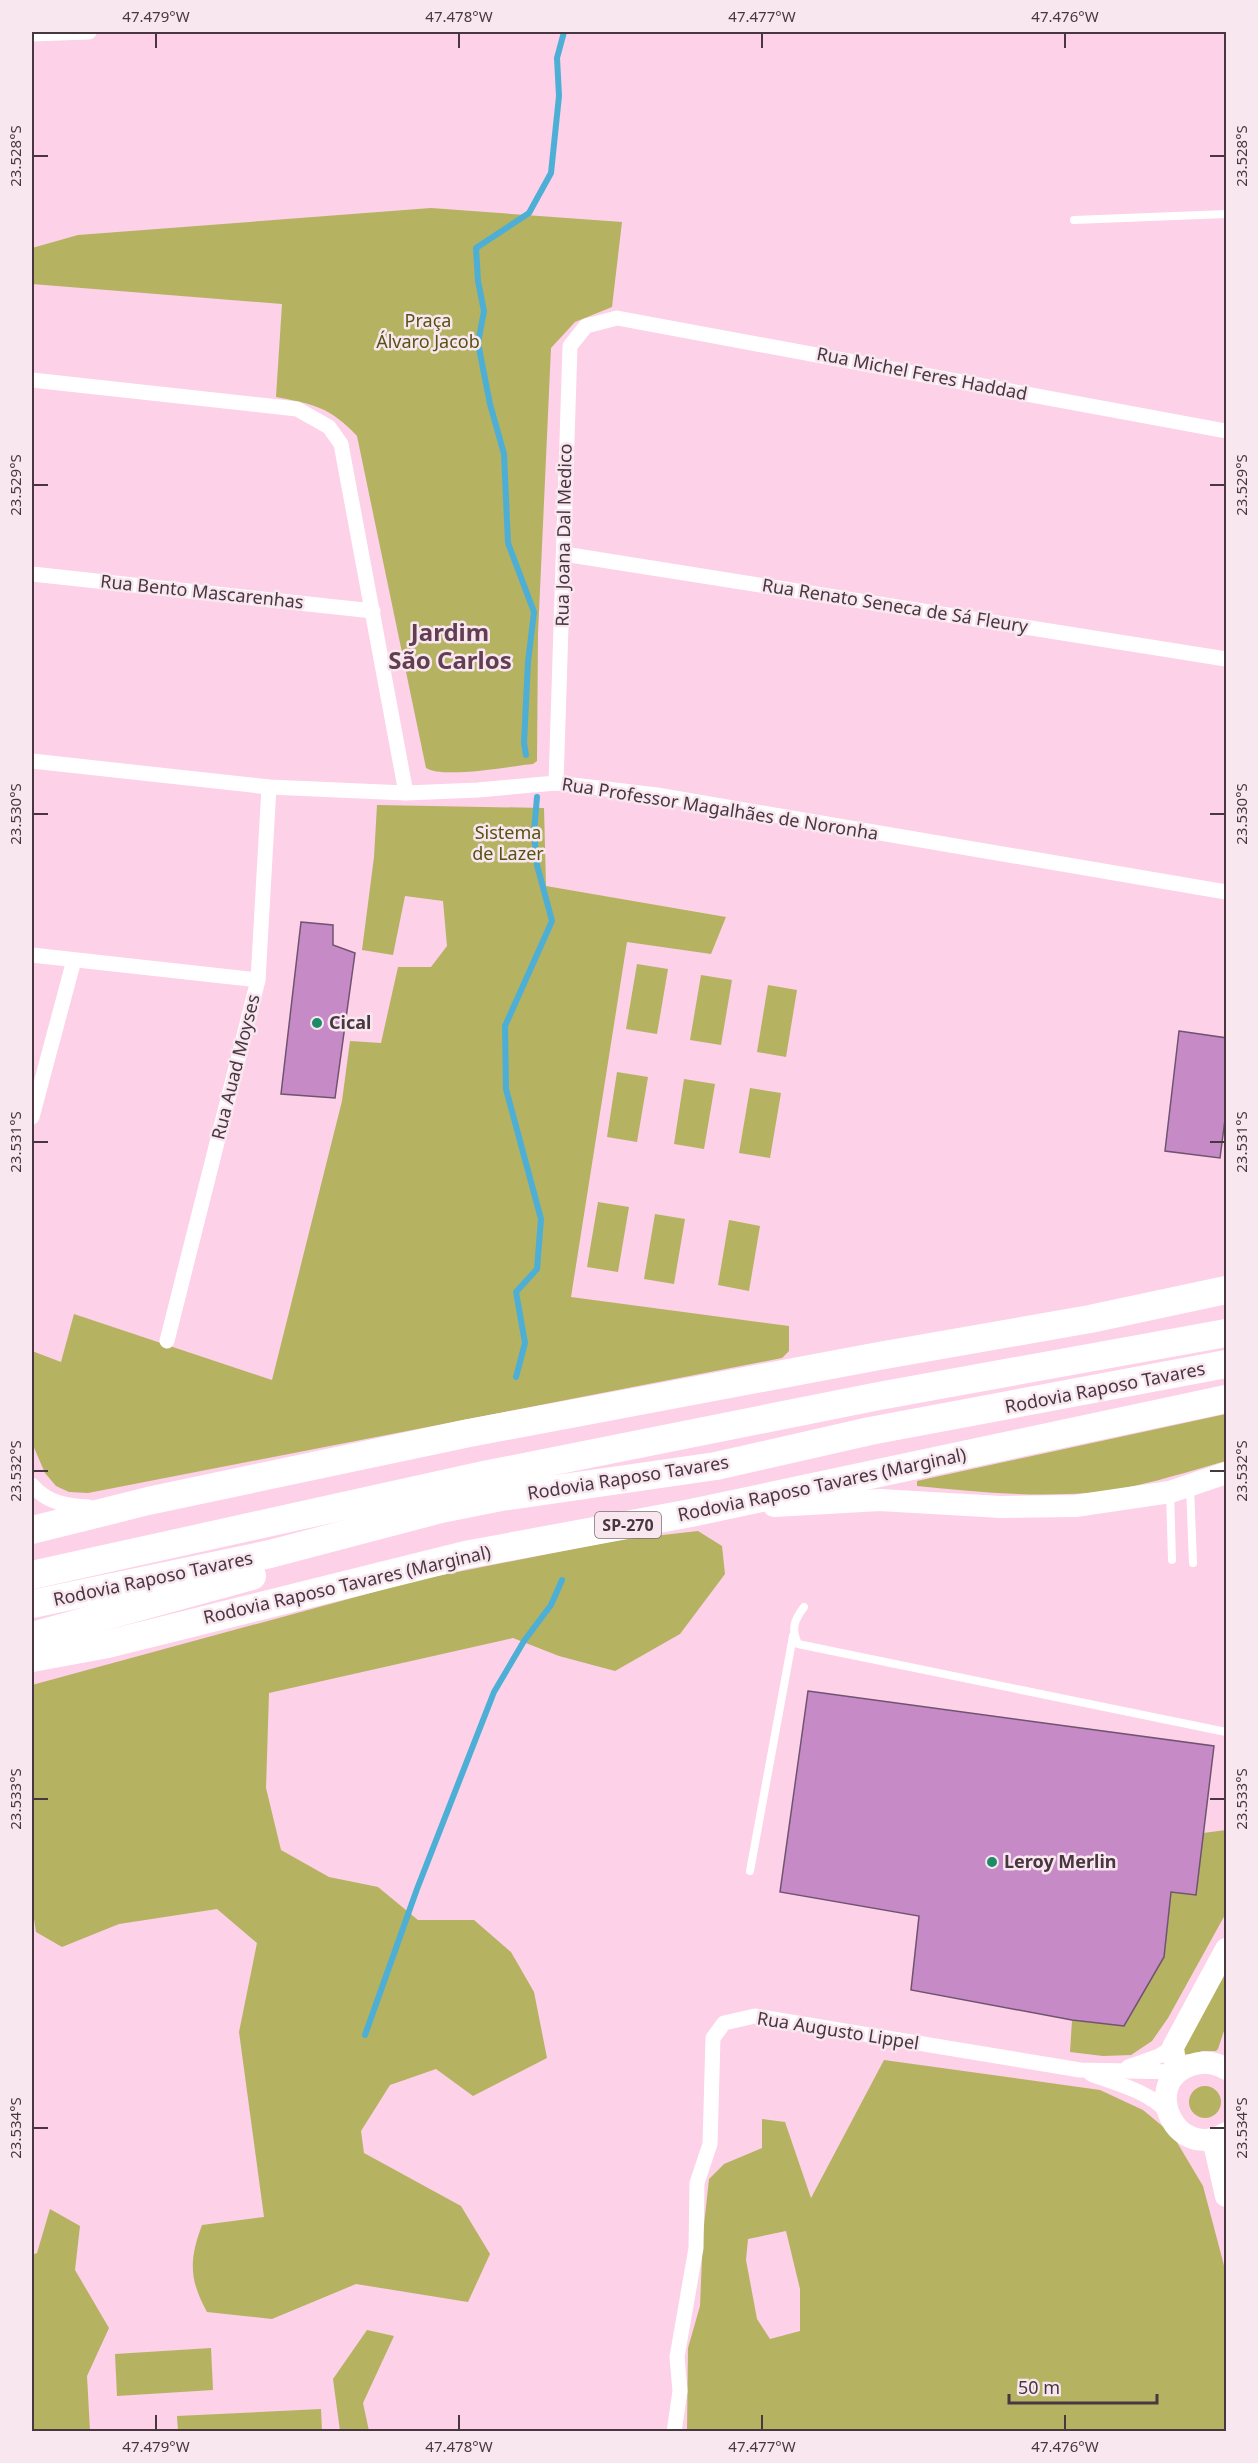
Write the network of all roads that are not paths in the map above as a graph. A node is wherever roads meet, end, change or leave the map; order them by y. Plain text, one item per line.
1 (89, 32) edge
2 (32, 34) edge
3 (1227, 214) edge
4 (1074, 220) dead end
5 (617, 318) joint
6 (32, 380) edge
7 (1227, 431) edge
8 (564, 554) junction
9 (32, 574) edge
10 (373, 610) junction
11 (1227, 659) edge
12 (32, 761) edge
13 (556, 783) junction
14 (269, 787) junction
15 (406, 793) junction
16 (1227, 892) edge
17 (32, 955) edge
18 (74, 960) junction
19 (258, 980) junction
20 (32, 1117) edge
21 (1227, 1290) edge
22 (1227, 1333) edge
23 (167, 1341) dead end
24 (1227, 1364) edge
25 (1227, 1399) edge
26 (1227, 1473) edge
27 (32, 1485) edge
28 (1180, 1488) junction
29 (501, 1497) junction
30 (148, 1501) junction
31 (691, 1513) junction
32 (32, 1530) edge
33 (1172, 1560) dead end
34 (1193, 1563) dead end
35 (32, 1575) edge
36 (32, 1604) edge
37 (804, 1608) dead end
38 (794, 1635) junction
39 (32, 1636) edge
40 (32, 1658) edge
41 (1227, 1732) edge
42 (750, 1871) dead end
43 (1227, 1949) edge
44 (1173, 2048) junction
45 (1227, 2069) edge
46 (1080, 2070) junction
47 (1176, 2072) junction
48 (1167, 2112) junction
49 (1220, 2136) edge
50 (1227, 2196) edge
51 (674, 2432) edge

1 - 2 street
3 - 4 lane
5 - 7 street, Rua Michel Feres Haddad
5 - 8 street, Rua Joana Dal Medico
6 - 10 street
8 - 11 street, Rua Renato Seneca de Sá Fleury
8 - 13 street, Rua Joana Dal Medico
9 - 10 street, Rua Bento Mascarenhas
10 - 15 street
12 - 14 street, Rua Professor Magalhães de Noronha
13 - 15 street, Rua Professor Magalhães de Noronha
13 - 16 street, Rua Professor Magalhães de Noronha
14 - 15 street, Rua Professor Magalhães de Noronha
14 - 19 street, Rua Auad Moyses
17 - 18 street
18 - 19 street
18 - 20 street
19 - 23 street, Rua Auad Moyses
21 - 30 highway
22 - 35 highway, Rodovia Raposo Tavares
24 - 29 highway, Rodovia Raposo Tavares
25 - 31 highway, Rodovia Raposo Tavares (Marginal) / SP-270
26 - 28 main road
27 - 30 street
28 - 31 main road
28 - 33 lane
28 - 34 lane
29 - 36 highway, Rodovia Raposo Tavares
29 - 39 highway
30 - 32 highway
31 - 40 highway, Rodovia Raposo Tavares (Marginal) / SP-270
37 - 38 lane
38 - 41 lane
38 - 42 lane
43 - 44 main road
44 - 46 street, Rua Augusto Lippel
44 - 47 main road
45 - 47 main road
46 - 47 street, Rua Augusto Lippel
46 - 48 street, Rua Augusto Lippel
46 - 51 street, Rua Augusto Lippel
47 - 48 main road
48 - 49 main road
49 - 50 main road

